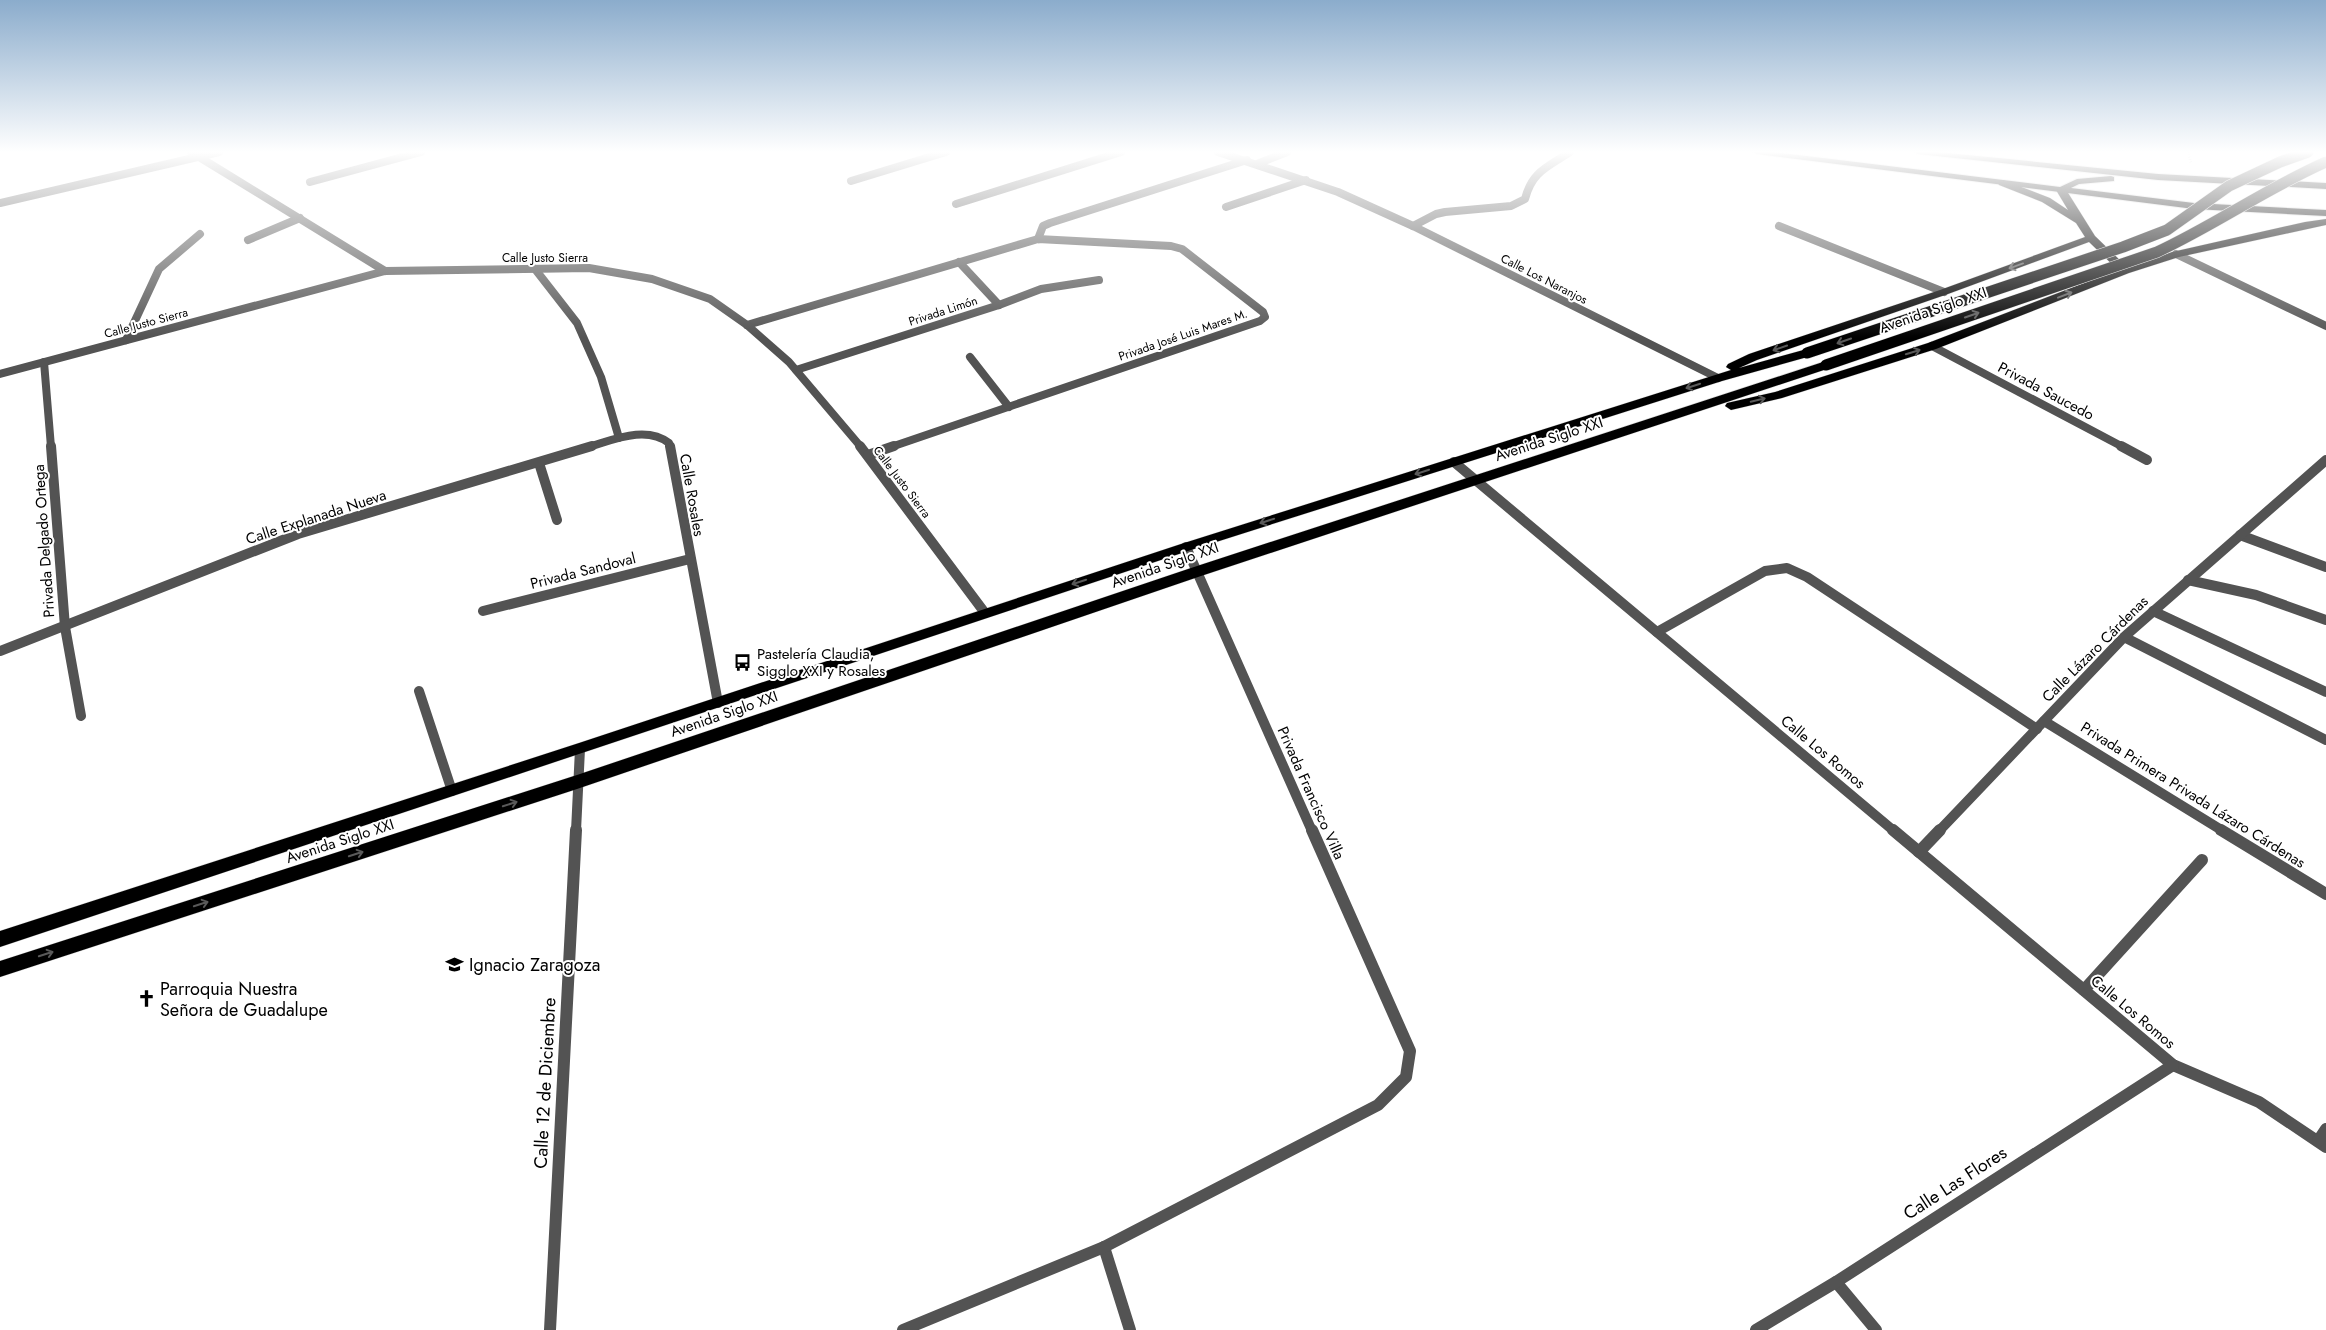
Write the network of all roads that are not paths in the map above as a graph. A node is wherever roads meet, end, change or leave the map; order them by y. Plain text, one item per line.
1 (294, 214) edge
2 (1080, 214) edge
3 (1387, 214) edge
4 (1436, 214) edge
5 (2067, 214) edge
6 (2077, 214) edge
7 (2189, 214) edge
8 (2228, 214) edge
9 (300, 218) junction
10 (2326, 222) edge
11 (1413, 226) junction
12 (1779, 226) dead end
13 (2085, 226) junction
14 (200, 234) dead end
15 (2091, 238) junction
16 (1038, 239) junction
17 (248, 240) dead end
18 (2176, 254) junction
19 (959, 262) junction
20 (535, 269) junction
21 (2125, 271) junction
22 (385, 272) junction
23 (1099, 280) dead end
24 (1944, 292) junction
25 (999, 305) junction
26 (747, 325) junction
27 (2326, 326) edge
28 (126, 340) junction
29 (1932, 346) junction
30 (970, 357) dead end
31 (44, 362) junction
32 (796, 370) junction
33 (0, 374) edge
34 (1720, 378) junction
35 (1009, 407) junction
36 (1659, 421) junction
37 (619, 438) junction
38 (868, 455) junction
39 (2147, 460) dead end
40 (2326, 460) edge
41 (1454, 462) junction
42 (539, 463) junction
43 (1477, 481) junction
44 (557, 520) dead end
45 (2240, 535) junction
46 (1186, 547) junction
47 (690, 559) junction
48 (2326, 567) edge
49 (1196, 572) junction
50 (2188, 580) junction
51 (483, 611) dead end
52 (2153, 611) junction
53 (985, 613) junction
54 (2326, 620) edge
55 (65, 627) junction
56 (1656, 632) junction
57 (2124, 637) junction
58 (0, 651) edge
59 (419, 691) dead end
60 (2326, 692) edge
61 (718, 703) junction
62 (81, 716) dead end
63 (2040, 725) junction
64 (2326, 740) edge
65 (580, 749) junction
66 (577, 782) junction
67 (452, 791) junction
68 (1919, 852) junction
69 (2202, 860) dead end
70 (2326, 894) edge
71 (0, 939) edge
72 (0, 969) edge
73 (2084, 990) junction
74 (2173, 1065) junction
75 (2326, 1129) edge
76 (2322, 1144) edge
77 (1104, 1247) junction
78 (1836, 1282) junction
79 (550, 1330) edge
80 (903, 1330) edge
81 (1130, 1330) edge
82 (1756, 1330) edge
83 (1876, 1330) edge

1 - 9 street
2 - 16 street
3 - 11 street, Calle Los Naranjos
4 - 11 street
5 - 13 highway
6 - 13 highway
7 -> 34 highway, Avenida Siglo XXI, bridge
36 -> 8 highway, Avenida Siglo XXI, bridge
9 - 17 street
9 - 22 street
10 - 18 highway
11 - 34 street, Calle Los Naranjos
12 - 24 street
13 - 15 highway
14 - 28 street
15 - 21 highway
15 -> 24 highway
16 - 19 street
16 - 35 street, Privada José Luis Mares M.
18 - 21 highway
18 - 27 street
19 - 25 street
19 - 26 street
20 - 22 street, Calle Justo Sierra
20 - 26 street, Calle Justo Sierra
20 - 37 street
29 -> 21 highway
22 - 28 street, Calle Justo Sierra
23 - 25 street, Privada Limón
24 -> 34 highway
25 - 32 street, Privada Limón
26 - 32 street, Calle Justo Sierra
28 - 31 street, Calle Justo Sierra
36 -> 29 highway
29 - 39 street, Privada Saucedo
30 - 35 street
31 - 33 street, Calle Justo Sierra
31 - 55 street, Privada Delgado Ortega
32 - 38 street, Calle Justo Sierra
34 -> 41 highway, Avenida Siglo XXI
35 - 38 street, Privada José Luis Mares M.
36 - 43 highway, Avenida Siglo XXI
37 - 42 street, Calle Explanada Nueva
37 - 47 street, Calle Rosales
38 - 53 street, Calle Justo Sierra
40 - 45 street, Calle Lázaro Cárdenas
41 - 43 street, Calle Los Romos
41 -> 46 highway, Avenida Siglo XXI
42 - 44 street
42 - 55 street, Calle Explanada Nueva
43 - 49 highway, Avenida Siglo XXI
43 - 56 street, Calle Los Romos
45 - 48 street
45 - 50 street, Calle Lázaro Cárdenas
46 - 49 street, Privada Francisco Villa
46 -> 53 highway, Avenida Siglo XXI
47 - 51 street, Privada Sandoval
47 - 61 street, Calle Rosales
49 - 66 highway, Avenida Siglo XXI
49 - 77 street, Privada Francisco Villa
50 - 52 street, Calle Lázaro Cárdenas
50 - 54 street
52 - 57 street, Calle Lázaro Cárdenas
52 - 60 street
53 - 61 highway, Avenida Siglo XXI
55 - 58 street, Calle Explanada Nueva
55 - 62 street, Privada Delgado Ortega
56 - 63 street, Privada Primera Privada Lázaro Cárdenas
56 - 68 street, Calle Los Romos
57 - 63 street, Calle Lázaro Cárdenas
57 - 64 street
59 - 67 street
61 - 65 highway, Avenida Siglo XXI
63 - 68 street, Calle Lázaro Cárdenas
63 - 70 street, Privada Primera Privada Lázaro Cárdenas
65 - 66 street, Calle 12 de Diciembre
65 - 67 highway, Avenida Siglo XXI
72 -> 66 highway, Avenida Siglo XXI
66 - 79 street, Calle 12 de Diciembre
67 - 71 highway, Avenida Siglo XXI
68 - 73 street, Calle Los Romos
69 - 73 street
73 - 74 street, Calle Los Romos
74 - 76 street, Calle Los Romos
74 - 78 street, Calle Las Flores
75 - 76 street
77 - 80 street
77 - 81 street
78 - 82 street, Calle Las Flores
78 - 83 street

